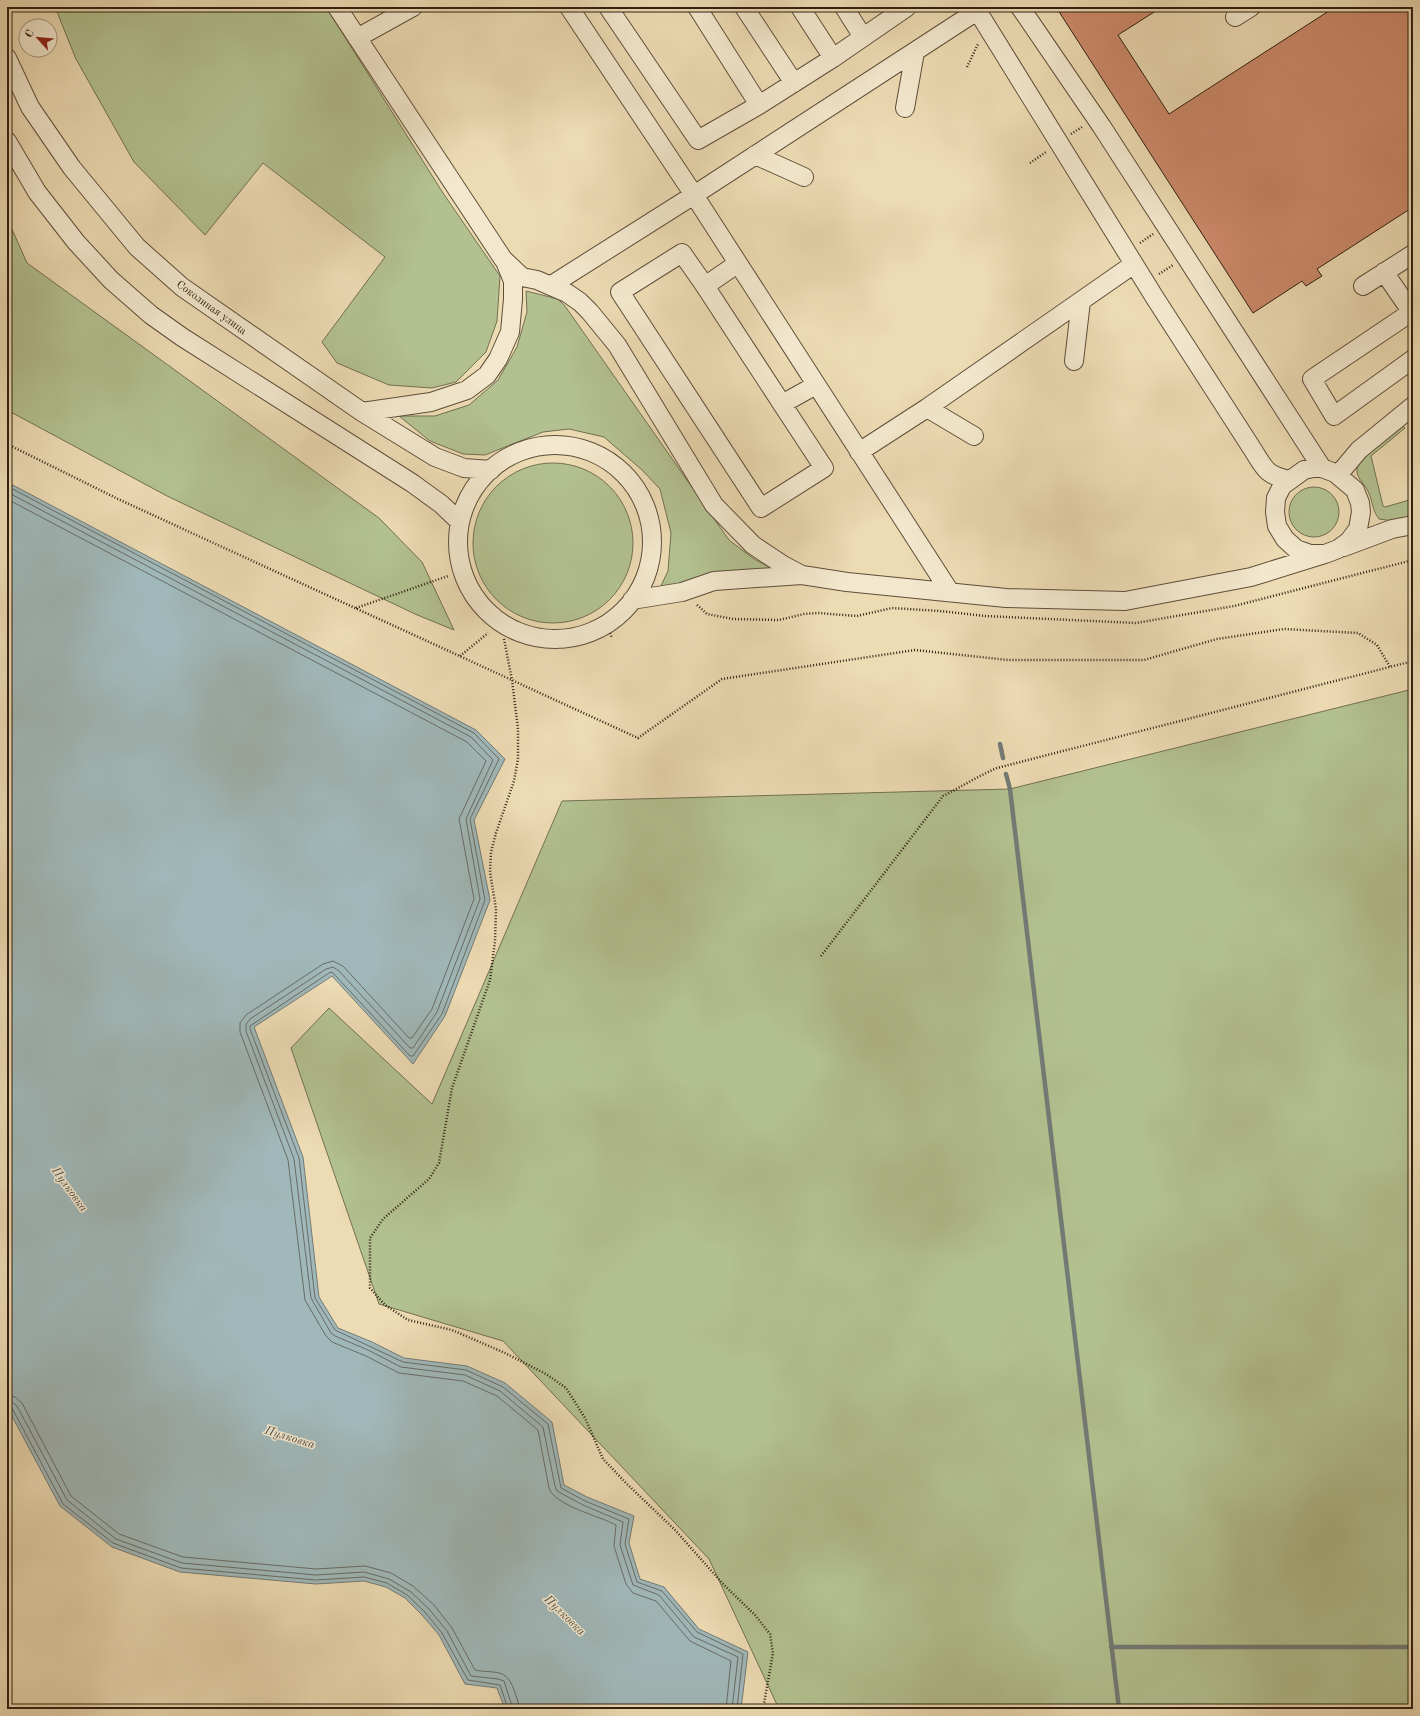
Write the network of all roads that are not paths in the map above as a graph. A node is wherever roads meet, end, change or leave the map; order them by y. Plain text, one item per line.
1 (337, 7) edge
2 (414, 7) edge
3 (569, 7) edge
4 (608, 7) edge
5 (697, 7) edge
6 (744, 7) edge
7 (800, 7) edge
8 (844, 7) edge
9 (907, 7) edge
10 (1020, 7) edge
11 (1251, 7) edge
12 (976, 9) edge
13 (888, 12) edge
14 (1235, 17) dead end
15 (863, 37) junction
16 (357, 38) junction
17 (915, 52) junction
18 (7, 58) edge
19 (833, 58) junction
20 (794, 83) junction
21 (760, 106) junction
22 (906, 108) dead end
23 (7, 141) edge
24 (755, 155) junction
25 (804, 177) dead end
26 (694, 195) junction
27 (1413, 254) edge
28 (503, 259) junction
29 (737, 264) junction
30 (1134, 264) junction
31 (1384, 272) junction
32 (550, 286) junction
33 (705, 286) junction
34 (1363, 286) dead end
35 (1081, 301) junction
36 (1412, 312) edge
37 (1413, 359) edge
38 (1074, 361) dead end
39 (816, 385) junction
40 (782, 404) junction
41 (1413, 406) edge
42 (927, 408) junction
43 (362, 412) junction
44 (974, 436) dead end
45 (859, 452) junction
46 (1322, 468) junction
47 (491, 470) junction
48 (1338, 475) junction
49 (1289, 480) junction
50 (1361, 512) junction
51 (460, 522) junction
52 (1413, 525) edge
53 (1392, 529) junction
54 (1332, 552) junction
55 (802, 575) junction
56 (950, 592) junction
57 (632, 600) junction

1 - 16 street
2 - 16 street
3 - 26 street
4 - 21 street
5 - 21 street
6 - 20 street
7 - 19 street
8 - 15 street
9 - 13 street
10 - 46 street
11 - 14 street
12 - 17 street
12 - 30 street
13 - 15 street
15 - 19 street
16 - 28 street
17 - 22 street
17 - 24 street
18 - 43 street, Соколиная улица
19 - 20 street
20 - 21 street
23 - 51 street
24 - 25 street
24 - 26 street
26 - 29 street
26 - 32 street
27 - 31 street
28 - 32 street
28 - 43 street
29 - 33 street
29 - 39 street
30 - 35 street
30 - 49 street
31 - 34 street
31 - 36 street
32 - 55 street
33 - 40 street
33 - 40 street
35 - 38 street
35 - 42 street
36 - 37 street
39 - 40 street
39 - 45 street
41 - 48 street
42 - 44 street
42 - 45 street
43 - 47 street, Соколиная улица
45 - 56 street
46 - 48 street
46 - 49 street
47 - 51 street
47 - 57 street
48 - 50 street
49 - 54 street
50 - 53 street
50 - 54 street
51 - 57 street
52 - 53 street
53 - 54 street
54 - 56 street
55 - 56 street
55 - 57 street

